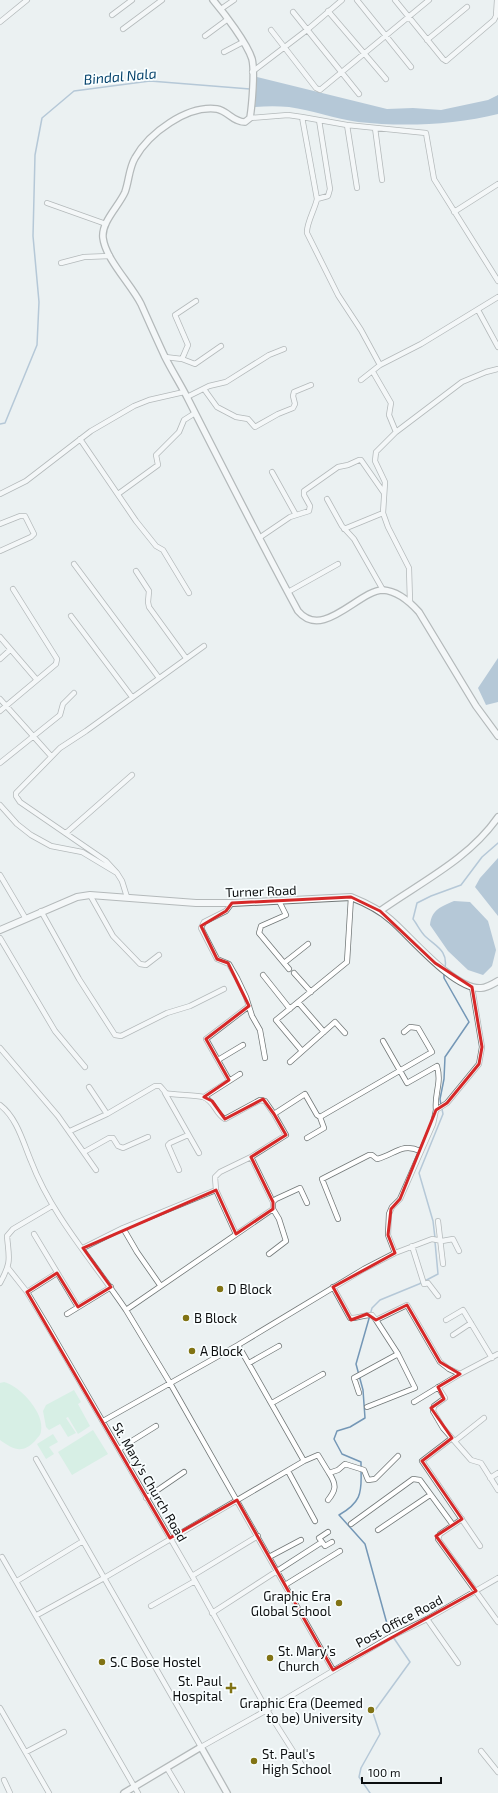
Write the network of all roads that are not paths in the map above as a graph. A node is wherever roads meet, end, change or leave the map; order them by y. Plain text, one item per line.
1 (27, 0) edge
2 (162, 0) edge
3 (213, 0) edge
4 (234, 0) edge
5 (342, 0) edge
6 (357, 0) edge
7 (395, 0) edge
8 (429, 0) edge
9 (497, 0) edge
10 (129, 1) edge
11 (467, 6) dead end
12 (221, 9) junction
13 (328, 11) junction
14 (292, 12) dead end
15 (112, 15) dead end
16 (409, 17) junction
17 (228, 19) junction
18 (0, 22) edge
19 (123, 29) dead end
20 (271, 30) dead end
21 (307, 30) junction
22 (204, 36) dead end
23 (386, 36) junction
24 (427, 40) junction
25 (243, 42) junction
26 (285, 47) junction
27 (224, 52) dead end
28 (364, 53) junction
29 (412, 67) dead end
30 (252, 73) junction
31 (342, 73) junction
32 (386, 79) dead end
33 (359, 94) dead end
34 (250, 116) junction
35 (302, 117) junction
36 (319, 120) junction
37 (347, 125) junction
38 (375, 128) junction
39 (382, 180) dead end
40 (498, 184) edge
41 (357, 188) dead end
42 (317, 199) junction
43 (47, 203) dead end
44 (454, 212) junction
45 (106, 224) junction
46 (110, 256) junction
47 (61, 263) dead end
48 (498, 281) edge
49 (498, 298) edge
50 (196, 301) dead end
51 (478, 310) junction
52 (221, 346) dead end
53 (498, 347) edge
54 (284, 349) dead end
55 (166, 357) junction
56 (182, 359) junction
57 (380, 365) junction
58 (498, 369) edge
59 (372, 372) junction
60 (361, 380) dead end
61 (311, 385) dead end
62 (204, 388) junction
63 (186, 395) junction
64 (195, 413) junction
65 (396, 432) junction
66 (80, 439) junction
67 (272, 472) dead end
68 (384, 492) junction
69 (0, 494) edge
70 (118, 494) junction
71 (327, 499) dead end
72 (383, 513) junction
73 (296, 515) junction
74 (0, 524) edge
75 (344, 529) junction
76 (259, 538) junction
77 (0, 551) edge
78 (74, 564) dead end
79 (338, 564) dead end
80 (136, 571) dead end
81 (13, 589) dead end
82 (383, 590) junction
83 (288, 592) junction
84 (190, 593) dead end
85 (410, 602) junction
86 (71, 616) dead end
87 (0, 637) edge
88 (204, 646) dead end
89 (10, 650) junction
90 (186, 658) junction
91 (0, 659) edge
92 (159, 678) junction
93 (37, 680) junction
94 (74, 693) dead end
95 (132, 697) junction
96 (0, 699) edge
97 (6, 706) junction
98 (0, 711) edge
99 (34, 736) junction
100 (498, 736) edge
101 (51, 756) junction
102 (0, 763) edge
103 (132, 775) dead end
104 (0, 805) edge
105 (498, 817) edge
106 (66, 833) junction
107 (116, 874) junction
108 (0, 875) edge
109 (90, 895) junction
110 (127, 897) junction
111 (351, 897) junction
112 (279, 901) junction
113 (232, 903) junction
114 (41, 911) junction
115 (380, 911) junction
116 (26, 919) junction
117 (0, 930) edge
118 (0, 938) edge
119 (308, 944) dead end
120 (158, 954) dead end
121 (284, 963) junction
122 (289, 969) dead end
123 (294, 972) dead end
124 (263, 975) dead end
125 (498, 981) edge
126 (472, 987) junction
127 (224, 989) dead end
128 (310, 992) junction
129 (298, 1002) junction
130 (249, 1006) junction
131 (290, 1009) junction
132 (324, 1032) junction
133 (404, 1032) dead end
134 (345, 1033) dead end
135 (382, 1041) dead end
136 (243, 1045) dead end
137 (0, 1048) edge
138 (302, 1051) junction
139 (265, 1058) dead end
140 (218, 1060) junction
141 (290, 1062) dead end
142 (85, 1067) dead end
143 (400, 1070) junction
144 (240, 1074) dead end
145 (230, 1080) junction
146 (89, 1087) dead end
147 (164, 1092) junction
148 (204, 1097) junction
149 (0, 1105) edge
150 (439, 1108) junction
151 (107, 1114) junction
152 (274, 1114) junction
153 (320, 1117) junction
154 (70, 1131) junction
155 (188, 1135) junction
156 (148, 1137) dead end
157 (307, 1138) dead end
158 (420, 1151) junction
159 (84, 1152) junction
160 (199, 1153) dead end
161 (251, 1157) junction
162 (96, 1170) dead end
163 (179, 1170) dead end
164 (216, 1190) junction
165 (273, 1202) junction
166 (306, 1203) dead end
167 (52, 1206) junction
168 (273, 1209) junction
169 (338, 1219) dead end
170 (438, 1221) dead end
171 (123, 1228) junction
172 (34, 1234) dead end
173 (236, 1234) junction
174 (436, 1240) junction
175 (412, 1246) junction
176 (83, 1248) junction
177 (459, 1251) dead end
178 (395, 1253) junction
179 (269, 1254) dead end
180 (443, 1264) dead end
181 (8, 1268) junction
182 (57, 1272) junction
183 (0, 1283) edge
184 (160, 1285) junction
185 (111, 1287) junction
186 (333, 1287) junction
187 (27, 1292) junction
188 (438, 1296) dead end
189 (78, 1307) junction
190 (126, 1310) junction
191 (67, 1314) dead end
192 (376, 1320) junction
193 (446, 1320) dead end
194 (471, 1323) junction
195 (453, 1334) dead end
196 (238, 1345) junction
197 (279, 1346) dead end
198 (398, 1354) junction
199 (498, 1354) edge
200 (492, 1358) junction
201 (249, 1363) junction
202 (323, 1374) dead end
203 (460, 1374) junction
204 (170, 1382) junction
205 (438, 1387) junction
206 (360, 1393) dead end
207 (414, 1402) dead end
208 (272, 1403) junction
209 (367, 1407) dead end
210 (484, 1418) dead end
211 (103, 1421) junction
212 (156, 1426) dead end
213 (454, 1440) junction
214 (119, 1449) junction
215 (398, 1456) dead end
216 (36, 1459) dead end
217 (304, 1461) junction
218 (288, 1471) junction
219 (184, 1472) dead end
220 (498, 1473) edge
221 (329, 1474) junction
222 (490, 1478) junction
223 (498, 1490) edge
224 (430, 1495) junction
225 (146, 1498) junction
226 (237, 1500) junction
227 (328, 1500) dead end
228 (462, 1519) junction
229 (315, 1521) dead end
230 (351, 1524) dead end
231 (452, 1524) junction
232 (378, 1530) dead end
233 (328, 1532) dead end
234 (258, 1536) junction
235 (170, 1538) junction
236 (301, 1540) dead end
237 (83, 1541) junction
238 (322, 1542) junction
239 (332, 1542) dead end
240 (480, 1546) dead end
241 (340, 1551) dead end
242 (1, 1556) edge
243 (269, 1557) junction
244 (278, 1572) junction
245 (192, 1576) junction
246 (104, 1578) junction
247 (498, 1578) edge
248 (17, 1581) junction
249 (195, 1581) junction
250 (285, 1585) junction
251 (476, 1591) junction
252 (151, 1606) dead end
253 (212, 1612) junction
254 (37, 1615) junction
255 (427, 1619) junction
256 (498, 1622) edge
257 (458, 1663) dead end
258 (333, 1670) junction
259 (0, 1708) edge
260 (267, 1710) junction
261 (64, 1732) dead end
262 (201, 1747) junction
263 (481, 1751) dead end
264 (26, 1752) junction
265 (167, 1768) junction
266 (306, 1770) dead end
267 (498, 1772) edge
268 (4, 1780) dead end
269 (134, 1787) junction
270 (10, 1793) edge
271 (49, 1793) edge
272 (124, 1793) edge
273 (138, 1793) edge
274 (182, 1793) edge
275 (228, 1793) edge

1 - 18 street
2 - 19 street
3 - 12 street
4 - 12 street
5 - 13 street
6 - 23 street
7 - 16 street
8 - 16 street
9 - 24 street
10 - 15 street
11 - 24 street
12 - 17 street
13 - 21 street
13 - 28 street
14 - 21 street
16 - 23 street
16 - 24 street
17 - 22 street
17 - 25 street
20 - 26 street
21 - 26 street
21 - 31 street
23 - 28 street
23 - 29 street
25 - 27 street
25 - 30 street
26 - 30 street
26 - 31 street
28 - 31 street
28 - 32 street
30 - 34 street
31 - 33 street
34 - 35 street
34 - 45 street
35 - 36 street
35 - 42 street
36 - 37 street
36 - 42 street
37 - 38 street
37 - 41 street
38 - 39 street
38 - 44 street
40 - 44 street
42 - 57 street
43 - 45 street
44 - 48 street
45 - 46 street
46 - 47 street
46 - 55 street
49 - 51 street
50 - 56 street
51 - 53 street
51 - 57 street
52 - 56 street
54 - 62 street
55 - 56 street
55 - 63 street
57 - 59 street
58 - 65 street
59 - 60 street
59 - 65 street
61 - 62 street
62 - 63 street
63 - 64 street
63 - 66 street
64 - 70 street
64 - 76 street
65 - 68 street
66 - 69 street
66 - 70 street
67 - 73 street
68 - 72 street
68 - 73 street
70 - 84 street
71 - 75 street
72 - 75 street
72 - 85 street
73 - 76 street
74 - 77 street
75 - 82 street
76 - 83 street
78 - 92 street
79 - 83 street
80 - 90 street
81 - 93 street
82 - 83 street
82 - 85 street
85 - 100 street
86 - 95 street
87 - 89 street
88 - 90 street
89 - 91 street
89 - 93 street
90 - 92 street
92 - 95 street
93 - 97 street
94 - 99 street
95 - 101 street
96 - 97 street
97 - 98 street
97 - 99 street
99 - 101 street
99 - 102 street
101 - 106 street
103 - 106 street
104 - 107 street
105 - 115 street
106 - 107 street
107 - 110 street
108 - 116 street
109 - 110 main road, Turner Road
109 - 114 main road, Turner Road
109 - 120 street
110 - 113 main road, Turner Road
111 - 112 main road, Turner Road
111 - 115 main road, Turner Road
111 - 128 street
112 - 113 main road, Turner Road
112 - 121 street
113 - 130 street
114 - 116 main road, Turner Road
114 - 127 street
115 - 126 main road, Turner Road
116 - 117 main road, Turner Road
118 - 142 street
119 - 121 street
121 - 122 street
123 - 128 street
124 - 131 street
125 - 126 main road
126 - 150 street
128 - 129 street
129 - 131 street
129 - 132 street
130 - 139 street
130 - 140 street
131 - 138 street
132 - 134 street
132 - 138 street
133 - 143 street
135 - 143 street
136 - 140 street
137 - 154 street
138 - 141 street
140 - 145 street
143 - 150 street
143 - 153 street
144 - 145 street
145 - 148 street
146 - 151 street
147 - 148 street
147 - 151 street
147 - 155 street
148 - 152 street
149 - 167 street
150 - 158 street
151 - 154 street
152 - 153 street
152 - 161 street
153 - 157 street
154 - 159 street
155 - 160 street
155 - 163 street
156 - 159 street
158 - 169 street
158 - 178 street
159 - 162 street
161 - 164 street
161 - 165 street
164 - 171 street
164 - 173 street
165 - 166 street
165 - 168 street
167 - 176 street
167 - 181 street
168 - 173 street
168 - 179 street
170 - 174 street
171 - 176 street
171 - 184 street
172 - 182 street
173 - 184 street
174 - 175 street
174 - 177 street
174 - 180 street
175 - 178 street
175 - 188 street
176 - 185 street
178 - 186 street
181 - 183 street
181 - 187 street, St. Mary's Church Road
182 - 187 street
182 - 189 street
184 - 190 street
185 - 189 street
185 - 190 street
186 - 192 street
186 - 196 street
187 - 211 street, St. Mary's Church Road
189 - 191 street
190 - 204 street
192 - 198 street
192 - 203 street
193 - 194 street
194 - 195 street
194 - 200 street
196 - 201 street
196 - 204 street
197 - 201 street
198 - 206 street
198 - 209 street
199 - 200 street
200 - 203 street
201 - 208 street
202 - 208 street
203 - 205 street
204 - 211 street
204 - 226 street
205 - 207 street
205 - 213 street
208 - 217 street
210 - 213 street
211 - 214 street, St. Mary's Church Road
212 - 214 street
213 - 222 street
213 - 228 street
214 - 225 street, St. Mary's Church Road
215 - 221 street
216 - 237 street
217 - 218 street
217 - 221 street
218 - 226 street
218 - 229 street
219 - 225 street
220 - 222 street
221 - 227 street
222 - 223 street
224 - 230 street
224 - 231 street
224 - 232 street
225 - 235 street, St. Mary's Church Road
226 - 234 street
226 - 235 street
228 - 231 street
228 - 240 street
231 - 251 street
233 - 238 street
234 - 243 street
234 - 245 street
235 - 245 street, St. Mary's Church Road
235 - 246 street
236 - 243 street
237 - 246 street
237 - 248 street
238 - 239 street
238 - 244 street
241 - 250 street
242 - 248 street
243 - 244 street
244 - 250 street
244 - 253 street
245 - 249 street, St. Mary's Church Road
246 - 254 street
246 - 262 street
247 - 251 street, Post Office Road
248 - 254 street
249 - 252 street
249 - 253 street, St. Mary's Church Road
250 - 258 street
251 - 255 street, Post Office Road
251 - 256 street
253 - 260 street, St. Mary's Church Road
254 - 269 street
255 - 257 street
255 - 258 street, Post Office Road
258 - 260 street, Post Office Road
259 - 264 street
260 - 262 street, Post Office Road
260 - 266 street, St. Mary's Church Road
261 - 264 street
262 - 265 street, Post Office Road
262 - 275 street
263 - 267 street
264 - 271 street
265 - 269 street, Post Office Road
265 - 274 street
268 - 270 street
269 - 272 street, Post Office Road
269 - 273 street

